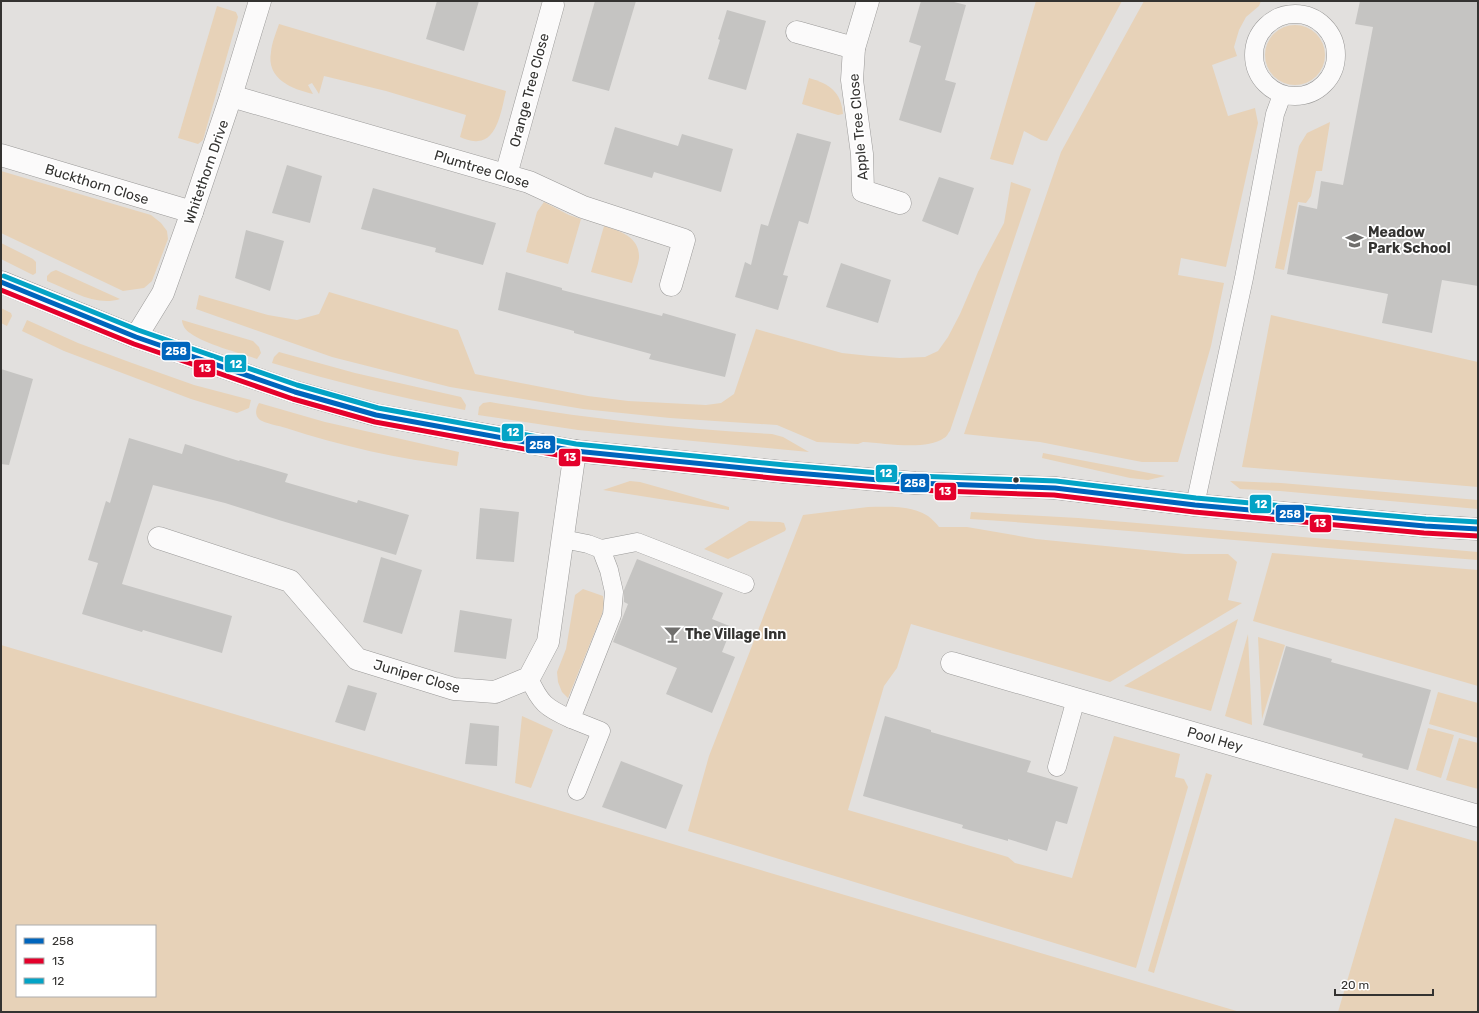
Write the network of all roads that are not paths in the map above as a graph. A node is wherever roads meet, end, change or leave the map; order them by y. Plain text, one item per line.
1 (260, 1) edge
2 (868, 1) edge
3 (549, 2) edge
4 (1296, 7) edge
5 (798, 32) dead end
6 (854, 48) junction
7 (1282, 95) junction
8 (231, 96) junction
9 (1, 155) edge
10 (506, 175) junction
11 (900, 203) dead end
12 (192, 212) junction
13 (1, 282) edge
14 (671, 284) dead end
15 (136, 336) junction
16 (575, 451) junction
17 (1195, 505) junction
18 (1478, 529) edge
19 (159, 538) dead end
20 (563, 539) junction
21 (601, 549) junction
22 (745, 584) dead end
23 (952, 663) dead end
24 (529, 678) junction
25 (1076, 699) junction
26 (571, 719) junction
27 (1057, 767) dead end
28 (577, 791) dead end
29 (1478, 816) edge

1 - 8 street, Whitethorn Drive
2 - 6 street, Apple Tree Close
3 - 10 street, Orange Tree Close
4 - 7 lane
4 - 7 lane
5 - 6 street
6 - 11 street, Apple Tree Close
7 - 17 lane
8 - 10 street, Plumtree Close
8 - 12 street, Whitethorn Drive
9 - 12 street, Buckthorn Close
10 - 14 street, Plumtree Close
12 - 15 street, Whitethorn Drive
13 - 15 street
15 - 16 street
16 - 17 street
16 - 20 street
17 - 18 street
19 - 24 street, Juniper Close
20 - 21 lane
20 - 24 street
21 - 22 lane
21 - 26 lane
23 - 25 street, Pool Hey
24 - 26 lane
25 - 27 lane
25 - 29 street, Pool Hey
26 - 28 lane

